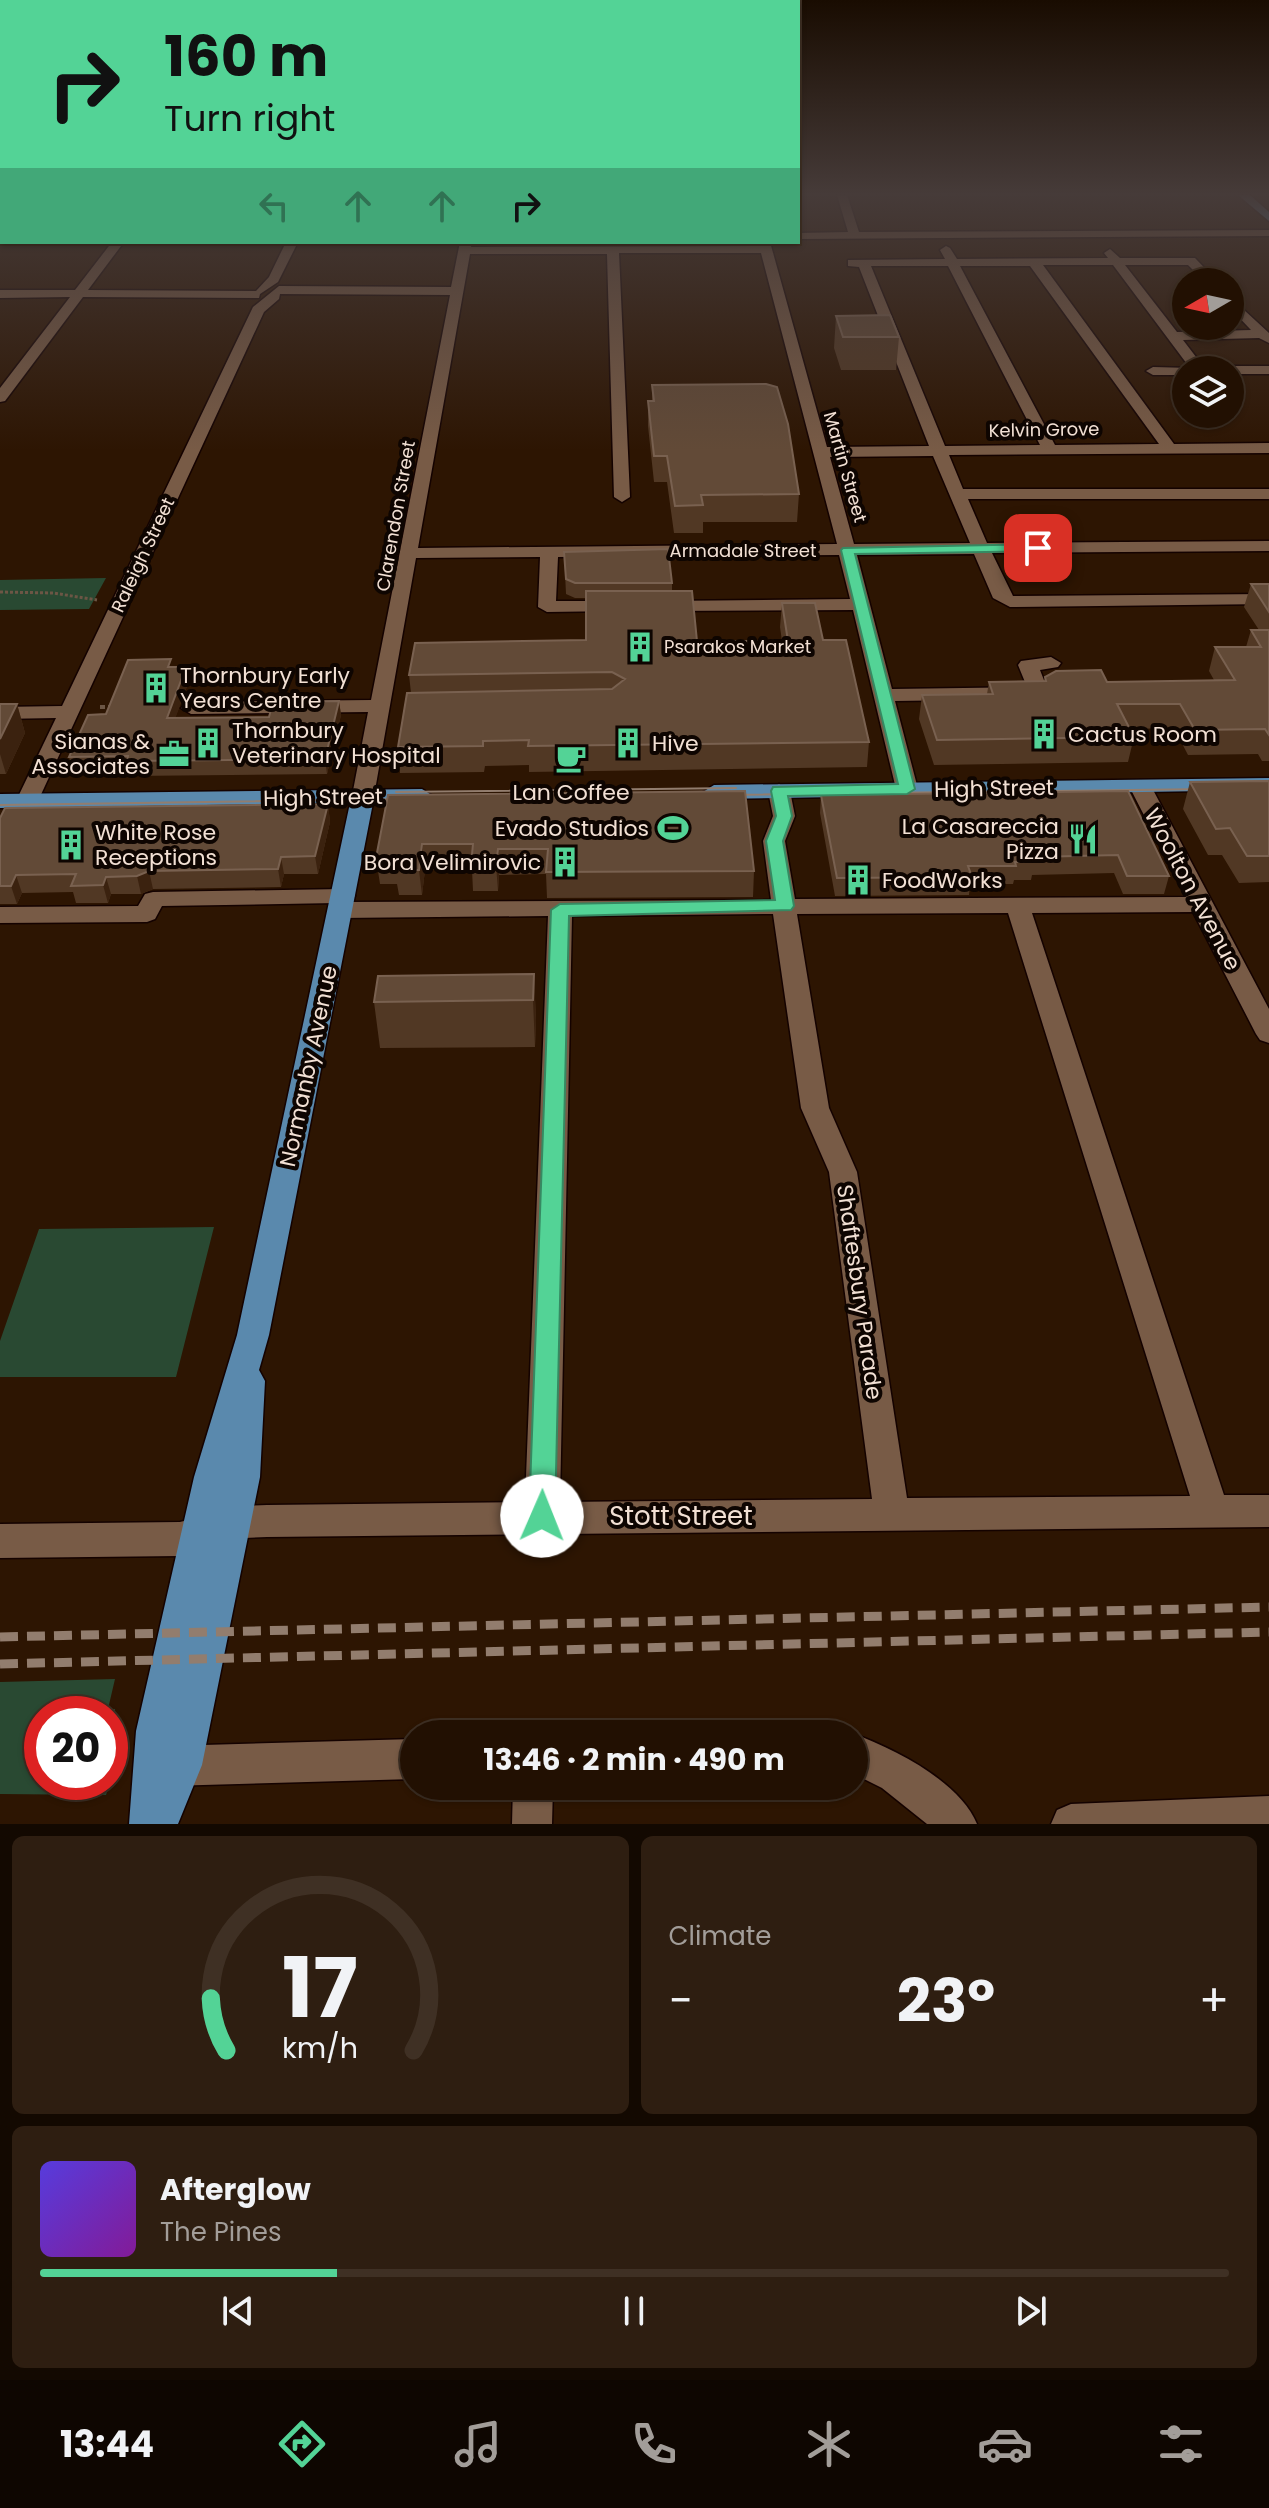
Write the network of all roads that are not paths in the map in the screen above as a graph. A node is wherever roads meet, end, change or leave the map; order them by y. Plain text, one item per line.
1 (89, 280) edge
2 (279, 280) edge
3 (459, 280) edge
4 (614, 280) edge
5 (773, 280) edge
6 (865, 280) edge
7 (961, 280) edge
8 (1047, 280) edge
9 (1131, 280) edge
10 (276, 290) junction
11 (457, 291) junction
12 (79, 293) junction
13 (0, 294) edge
14 (258, 296) junction
15 (1244, 315) edge
16 (1172, 335) edge
17 (1244, 338) edge
18 (1266, 338) edge
19 (1176, 340) edge
20 (1188, 356) edge
21 (1244, 370) edge
22 (1269, 370) edge
23 (1153, 371) dead end
24 (1172, 371) edge
25 (0, 398) edge
26 (1269, 448) edge
27 (1170, 449) junction
28 (1050, 450) junction
29 (939, 451) junction
30 (820, 452) junction
31 (957, 494) junction
32 (1269, 494) edge
33 (622, 497) dead end
34 (1269, 546) edge
35 (981, 549) junction
36 (847, 550) junction
37 (549, 552) junction
38 (409, 553) junction
39 (1269, 599) edge
40 (861, 604) junction
41 (1051, 663) dead end
42 (884, 695) junction
43 (191, 708) dead end
44 (380, 708) junction
45 (407, 709) edge
46 (69, 712) junction
47 (0, 713) edge
48 (1269, 784) edge
49 (1140, 786) junction
50 (907, 789) junction
51 (779, 791) junction
52 (699, 792) edge
53 (443, 795) edge
54 (363, 796) junction
55 (0, 801) edge
56 (27, 801) junction
57 (341, 903) junction
58 (1202, 904) junction
59 (785, 906) junction
60 (1018, 907) junction
61 (560, 910) junction
62 (0, 915) edge
63 (1269, 1034) edge
64 (1212, 1511) junction
65 (1269, 1511) edge
66 (542, 1516) junction
67 (892, 1516) junction
68 (215, 1531) junction
69 (0, 1541) edge
70 (400, 1759) edge
71 (868, 1759) edge
72 (167, 1766) junction
73 (533, 1800) edge
74 (1269, 1816) edge
75 (149, 1824) edge
76 (158, 1824) edge
77 (532, 1824) edge
78 (957, 1824) edge
79 (1071, 1824) edge

1 - 12 street
2 - 10 street, Raleigh Street
3 - 11 street, Clarendon Street
4 - 33 street
5 - 30 street, Martin Street
6 - 29 street
7 - 28 street
8 - 27 street
9 - 16 street
10 - 11 street
10 - 14 street, Raleigh Street
10 - 14 street
11 - 38 street, Clarendon Street
12 - 13 street
12 - 14 street
12 - 25 street
14 - 46 street, Raleigh Street
15 - 18 street
17 - 18 street
19 - 20 street
21 - 22 street
23 - 24 street
26 - 27 street, Kelvin Grove
27 - 28 street, Kelvin Grove
28 - 29 street, Kelvin Grove
29 - 30 street, Kelvin Grove
29 - 31 street
30 - 36 street, Martin Street
31 - 32 street
31 - 35 street
34 - 35 street, Armadale Street
35 - 36 street, Armadale Street
35 - 39 street
36 - 37 street, Armadale Street
36 - 40 street, Martin Street
37 - 38 street, Armadale Street
37 - 40 street
38 - 44 street, Clarendon Street
40 - 42 street, Martin Street
41 - 42 street
42 - 50 street, Martin Street
43 - 44 street
44 - 45 street
44 - 54 street, Clarendon Street
46 - 47 street
46 - 56 street, Raleigh Street
48 - 49 main road, High Street
49 - 50 main road, High Street
49 - 58 street, Woolton Avenue
50 - 51 main road, High Street
51 - 52 main road, High Street
51 - 59 street, Shaftesbury Parade
53 - 54 main road, High Street
54 - 56 main road, High Street
54 - 57 main road, Normanby Avenue
55 - 56 main road, High Street
57 - 61 street
57 - 62 street
57 - 68 main road, Normanby Avenue
58 - 60 street
58 - 63 street, Woolton Avenue
59 - 60 street
59 - 61 street
59 - 67 street, Shaftesbury Parade
60 - 64 street
61 - 66 street
64 - 65 street, Stott Street
64 - 67 street, Stott Street
66 - 67 street, Stott Street
66 - 68 street, Stott Street
68 - 69 street, Stott Street
68 - 72 main road, Normanby Avenue
70 - 72 street
71 - 78 street
72 - 75 main road, Normanby Avenue
72 - 76 main road, Normanby Avenue
73 - 77 street
74 - 79 street

